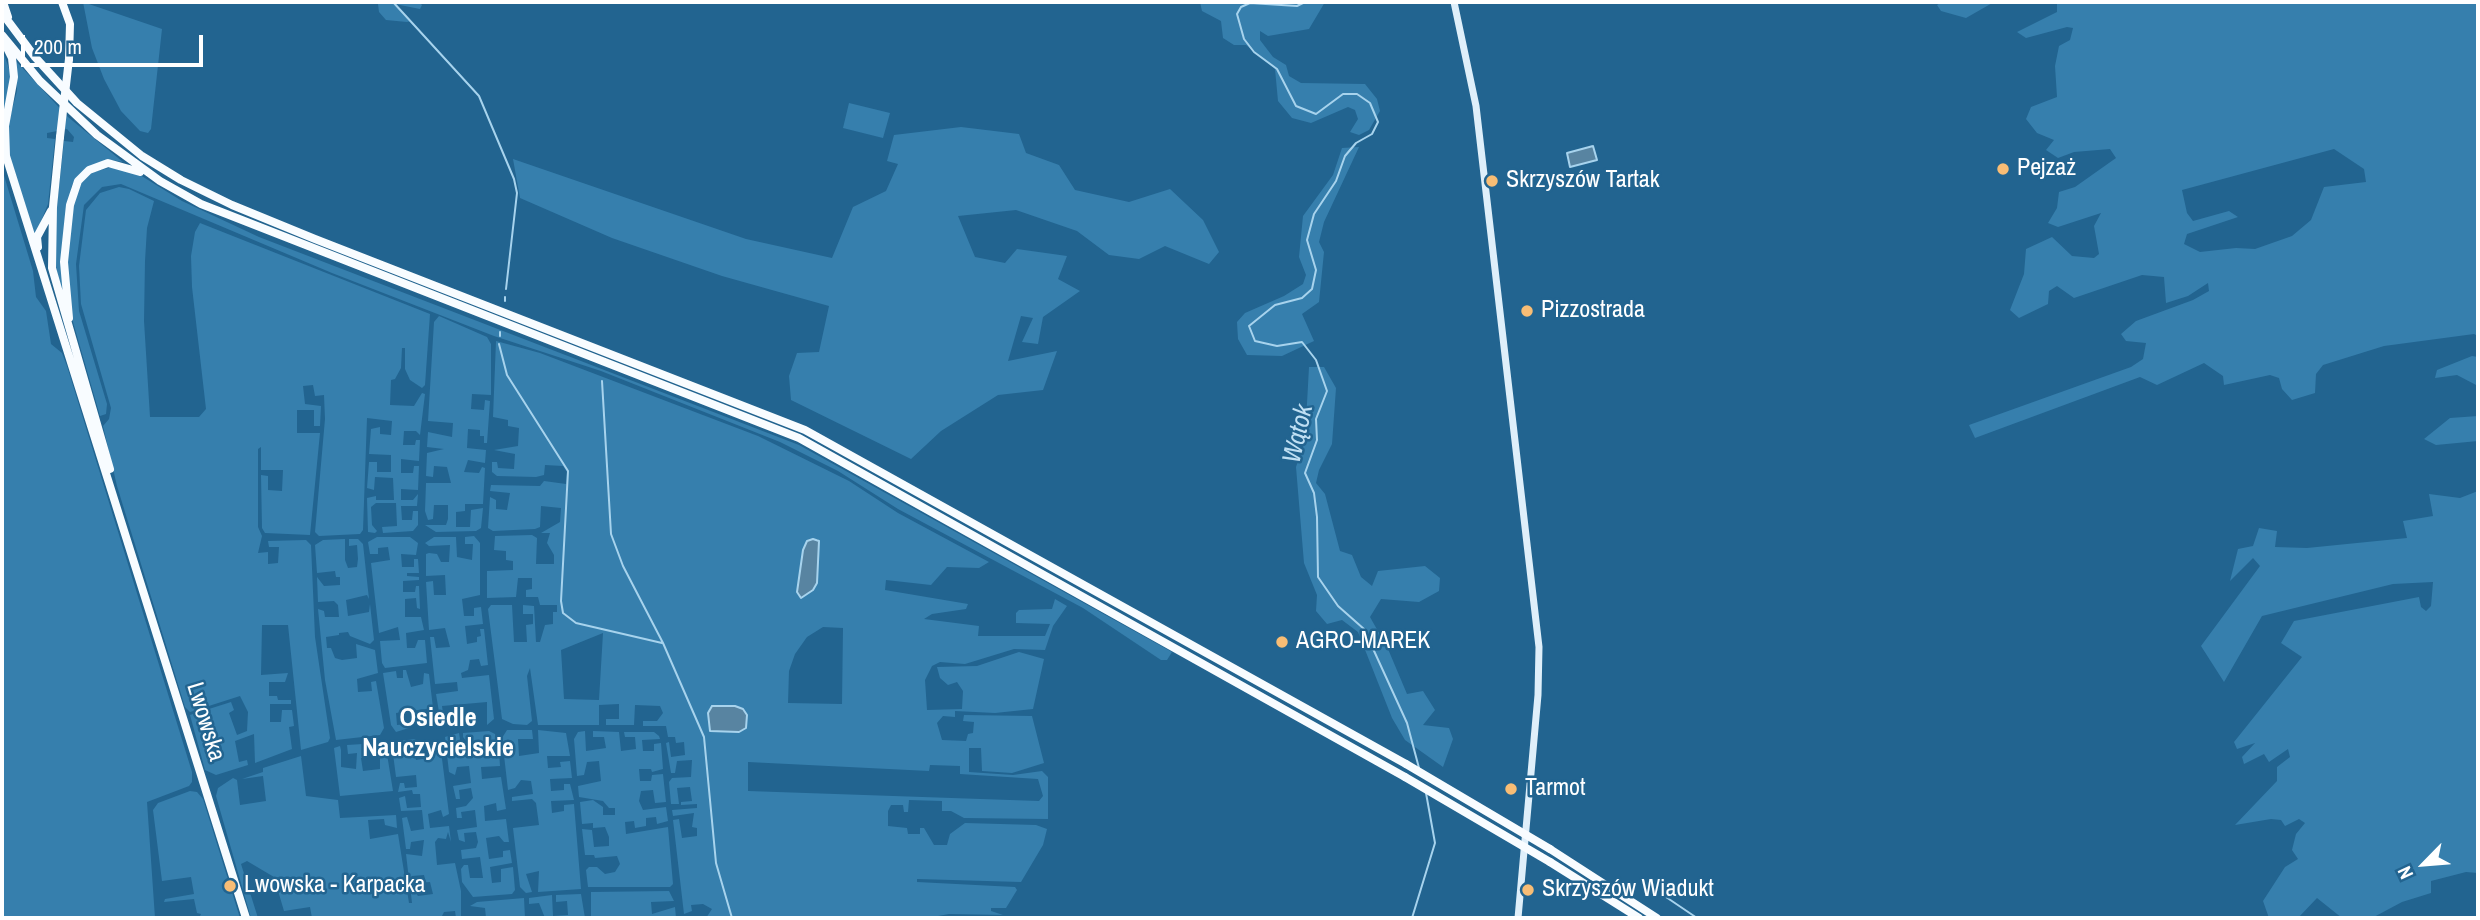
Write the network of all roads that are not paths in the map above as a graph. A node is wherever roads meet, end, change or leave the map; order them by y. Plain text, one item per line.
1 (3, 2) edge
2 (62, 2) edge
3 (1454, 2) edge
4 (2, 13) edge
5 (16, 32) junction
6 (2, 36) edge
7 (160, 181) junction
8 (53, 207) junction
9 (40, 264) junction
10 (74, 344) junction
11 (127, 537) junction
12 (246, 918) edge
13 (1518, 918) edge
14 (1639, 918) edge
15 (1657, 918) edge

1 - 5 main road
2 - 8 main road, bridge
3 - 13 street
4 - 5 main road
5 - 15 main road, bridge
6 - 7 main road
6 - 9 main road, Lwowska
7 - 10 main road
7 - 14 main road, bridge
8 - 9 main road
8 - 10 main road
9 - 11 main road, Lwowska
10 - 11 main road, Lwowska
11 - 12 main road, Lwowska

